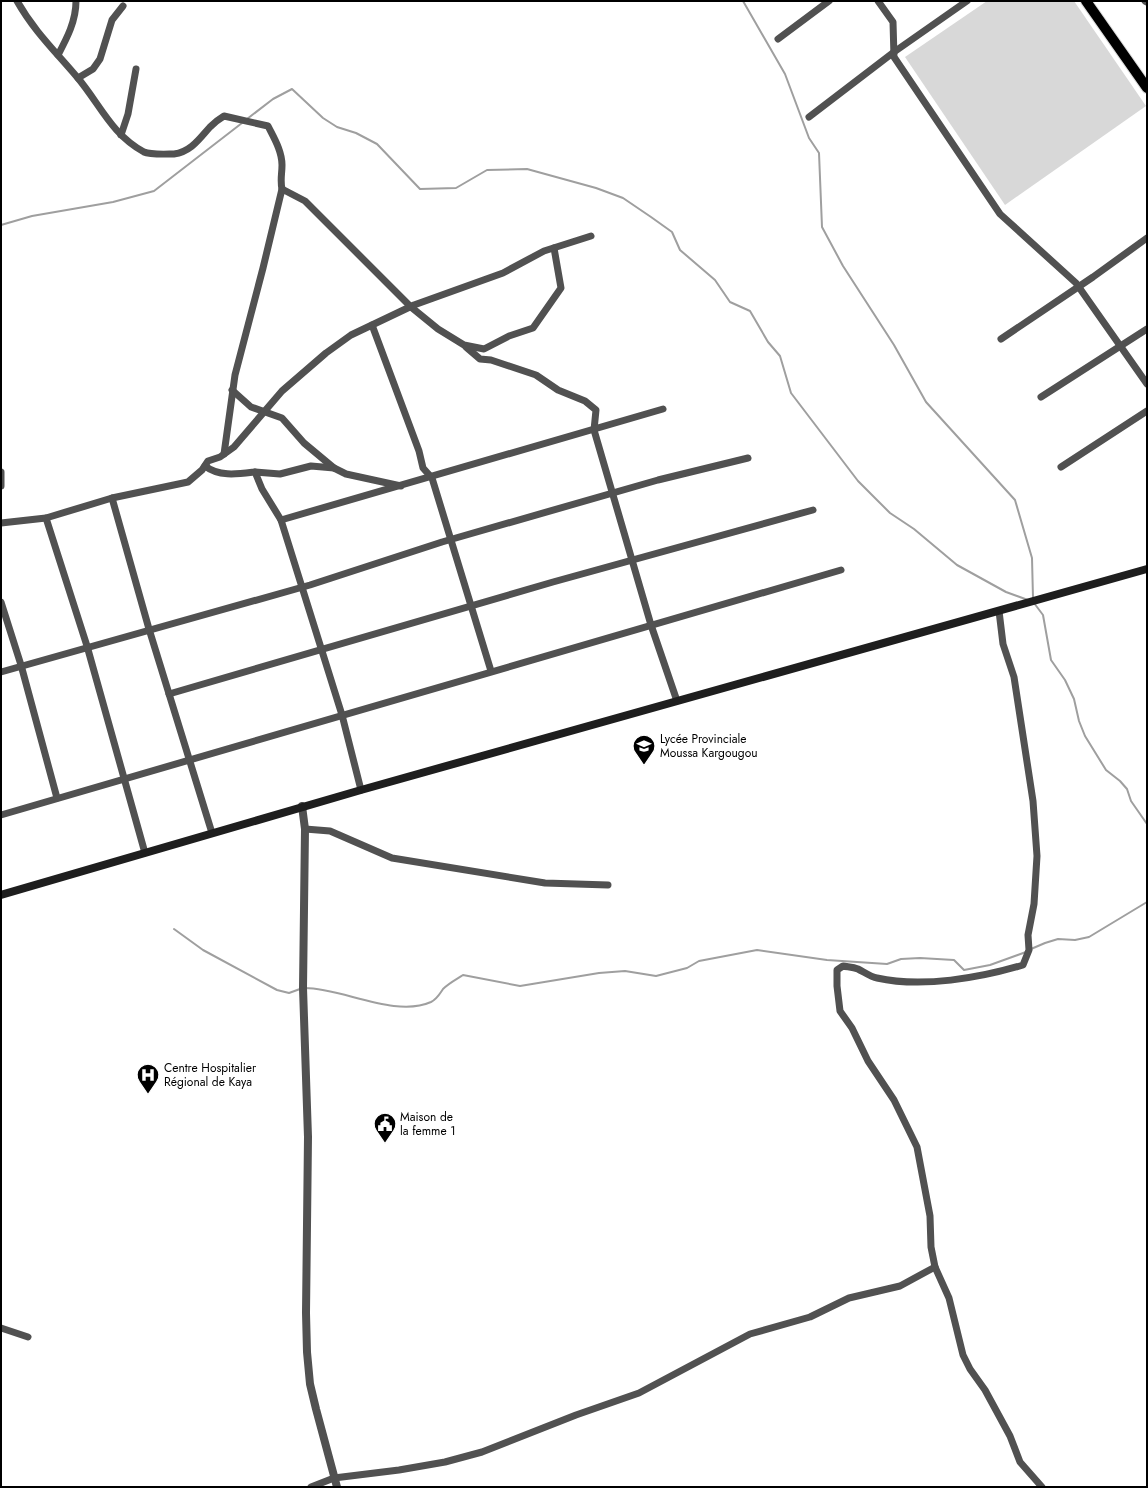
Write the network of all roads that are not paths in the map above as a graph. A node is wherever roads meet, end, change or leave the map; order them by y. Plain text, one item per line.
1 (17, 1) edge
2 (76, 1) edge
3 (828, 1) edge
4 (878, 1) edge
5 (967, 1) edge
6 (1086, 1) edge
7 (123, 6) dead end
8 (778, 39) dead end
9 (894, 52) junction
10 (58, 55) junction
11 (136, 69) dead end
12 (78, 78) junction
13 (1147, 88) edge
14 (809, 117) dead end
15 (121, 135) junction
16 (282, 190) junction
17 (591, 236) dead end
18 (1147, 238) edge
19 (554, 248) junction
20 (1079, 287) junction
21 (411, 307) junction
22 (372, 326) junction
23 (1147, 329) edge
24 (1001, 339) dead end
25 (464, 345) junction
26 (1121, 346) junction
27 (1147, 384) edge
28 (232, 390) junction
29 (1041, 396) dead end
30 (663, 409) dead end
31 (265, 411) junction
32 (1147, 411) edge
33 (594, 430) junction
34 (224, 454) junction
35 (748, 458) dead end
36 (205, 466) junction
37 (1061, 467) dead end
38 (334, 468) junction
39 (1, 472) edge
40 (255, 472) junction
41 (432, 478) junction
42 (1, 486) edge
43 (403, 486) junction
44 (612, 493) junction
45 (112, 498) junction
46 (813, 510) dead end
47 (46, 518) junction
48 (281, 520) junction
49 (1, 523) edge
50 (451, 540) junction
51 (632, 560) junction
52 (1147, 569) edge
53 (841, 570) dead end
54 (302, 587) junction
55 (1, 602) edge
56 (471, 606) junction
57 (999, 611) junction
58 (650, 625) junction
59 (149, 629) junction
60 (87, 646) junction
61 (321, 649) junction
62 (21, 665) junction
63 (491, 671) junction
64 (1, 672) edge
65 (169, 694) junction
66 (677, 701) junction
67 (342, 715) junction
68 (190, 760) junction
69 (124, 778) junction
70 (361, 790) junction
71 (57, 798) junction
72 (302, 806) junction
73 (1, 815) edge
74 (305, 829) junction
75 (212, 833) junction
76 (145, 853) junction
77 (608, 885) dead end
78 (1, 896) edge
79 (935, 1267) junction
80 (1, 1328) edge
81 (28, 1336) dead end
82 (334, 1478) junction
83 (311, 1487) edge
84 (337, 1487) edge
85 (1042, 1487) edge

1 - 10 street
2 - 10 street
3 - 8 street
4 - 9 street
5 - 9 street
6 - 13 main road
7 - 12 street
9 - 14 street
9 - 20 street
10 - 12 street
11 - 15 street
12 - 15 street
15 - 16 street
16 - 21 street
16 - 28 street
17 - 19 street
18 - 20 street
19 - 21 street
19 - 25 street
20 - 24 street
20 - 26 street
21 - 22 street
21 - 25 street
22 - 31 street
22 - 41 street
23 - 26 street
25 - 33 street
26 - 27 street
26 - 29 street
28 - 31 street
28 - 34 street
30 - 33 street
31 - 34 street
31 - 38 street
32 - 37 street
33 - 41 street
33 - 44 street
34 - 36 street
35 - 44 street
36 - 40 street
36 - 45 street
38 - 40 street
38 - 43 street
39 - 42 street
40 - 48 street
41 - 43 street
41 - 50 street
43 - 48 street
44 - 50 street
44 - 51 street
45 - 47 street
45 - 59 street
46 - 51 street
47 - 49 street
47 - 60 street
48 - 54 street
50 - 54 street
50 - 56 street
51 - 56 street
51 - 58 street
52 - 57 main road
53 - 58 street
54 - 59 street
54 - 61 street
55 - 62 street
56 - 61 street
56 - 63 street
57 - 66 main road
57 - 79 street
58 - 63 street
58 - 66 street
59 - 60 street
59 - 65 street
60 - 62 street
60 - 69 street
61 - 65 street
61 - 67 street
62 - 64 street
62 - 71 street
63 - 67 street
65 - 68 street
66 - 70 main road
67 - 68 street
67 - 70 street
68 - 69 street
68 - 75 street
69 - 71 street
69 - 76 street
70 - 72 main road
71 - 73 street
72 - 74 street
72 - 75 main road
74 - 77 street
74 - 82 street
75 - 76 main road
76 - 78 main road
79 - 82 street
79 - 85 street
80 - 81 street
82 - 83 street
82 - 84 street

